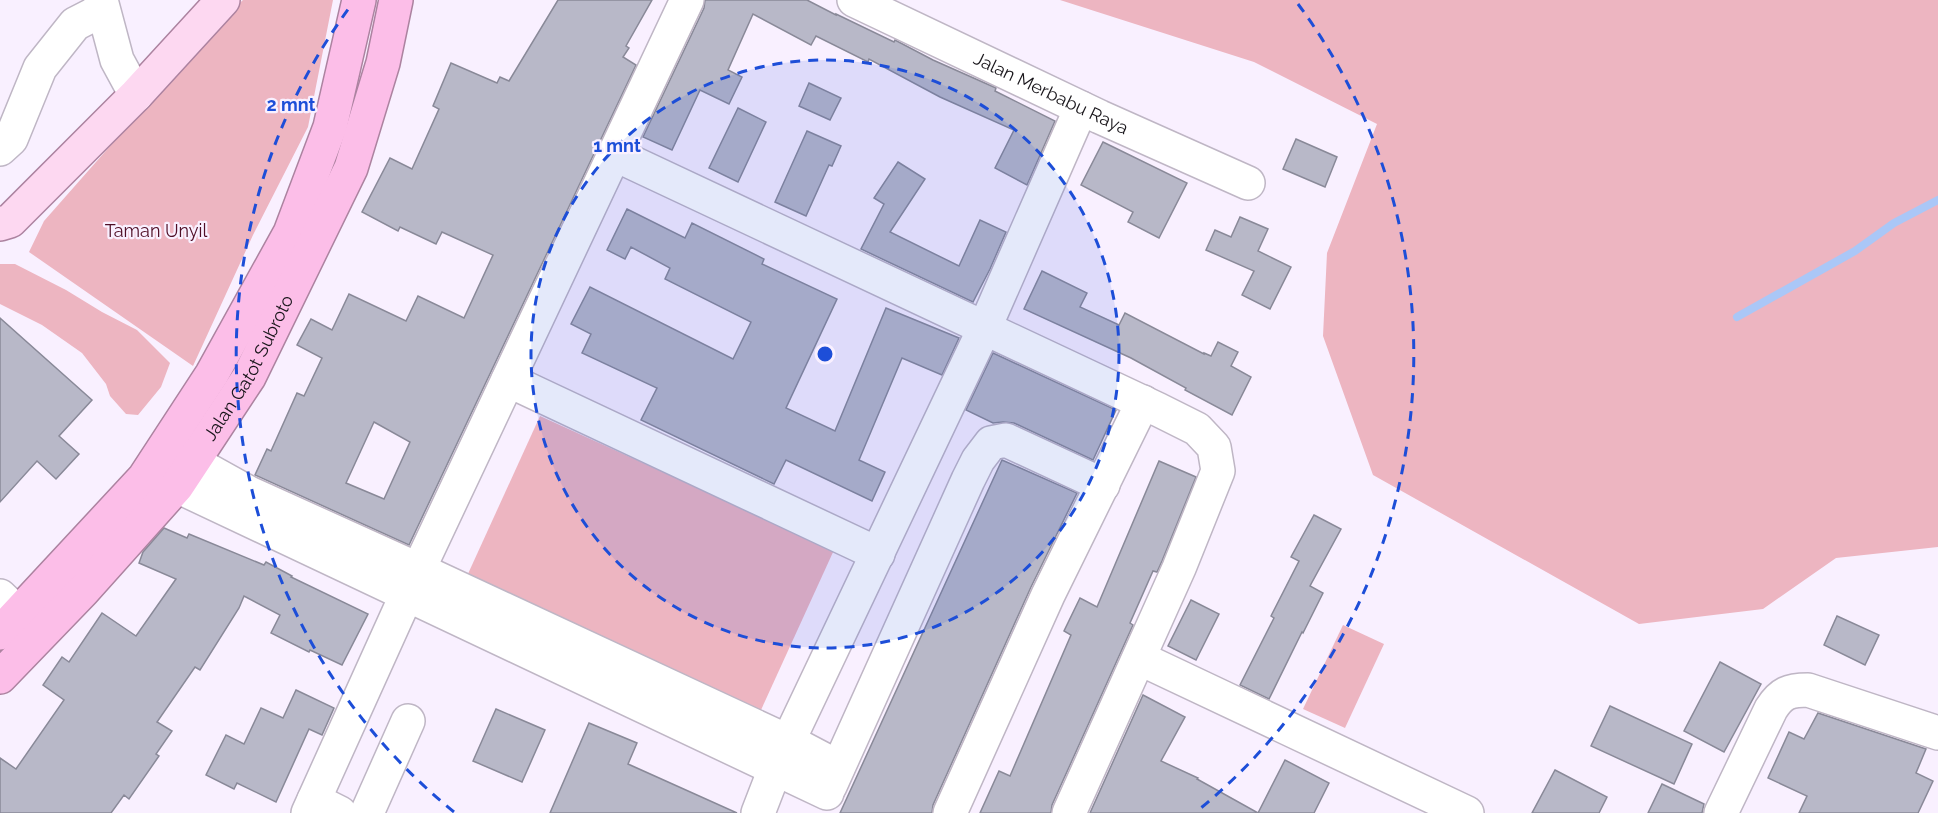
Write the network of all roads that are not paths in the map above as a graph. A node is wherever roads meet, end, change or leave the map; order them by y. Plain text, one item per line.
1 (223, 0) edge
2 (359, 0) edge
3 (396, 0) edge
4 (687, 0) edge
5 (854, 0) edge
6 (102, 5) edge
7 (136, 95) junction
8 (1081, 108) junction
9 (0, 149) edge
10 (614, 154) junction
11 (1248, 183) dead end
12 (0, 224) edge
13 (985, 327) junction
14 (508, 380) junction
15 (1143, 402) junction
16 (171, 466) junction
17 (1103, 485) junction
18 (878, 554) junction
19 (413, 582) junction
20 (15, 619) edge
21 (1139, 658) junction
22 (0, 677) edge
23 (408, 721) dead end
24 (1938, 732) edge
25 (782, 756) junction
26 (828, 791) edge
27 (320, 809) edge
28 (367, 813) edge
29 (758, 813) edge
30 (950, 813) edge
31 (1070, 813) edge
32 (1467, 813) edge
33 (1721, 813) edge

1 - 7 main road
2 - 16 highway, Jalan Gatot Subroto
3 - 16 highway, Jalan Gatot Subroto
4 - 10 street
5 - 8 street, Jalan Merbabu Raya
6 - 7 street
6 - 9 street
7 - 12 main road
8 - 11 street, Jalan Merbabu Raya
8 - 13 street
10 - 13 street
10 - 14 street
13 - 15 street
13 - 18 street
14 - 18 street
14 - 19 street
15 - 17 street
15 - 21 street
16 - 19 street
16 - 20 highway, Jalan Gatot Subroto
17 - 26 street
17 - 30 street
18 - 25 street
19 - 25 street
19 - 27 street
20 - 22 highway, Jalan Gatot Subroto
21 - 31 street
21 - 32 street
23 - 28 street
24 - 33 street
25 - 26 street
25 - 29 street

